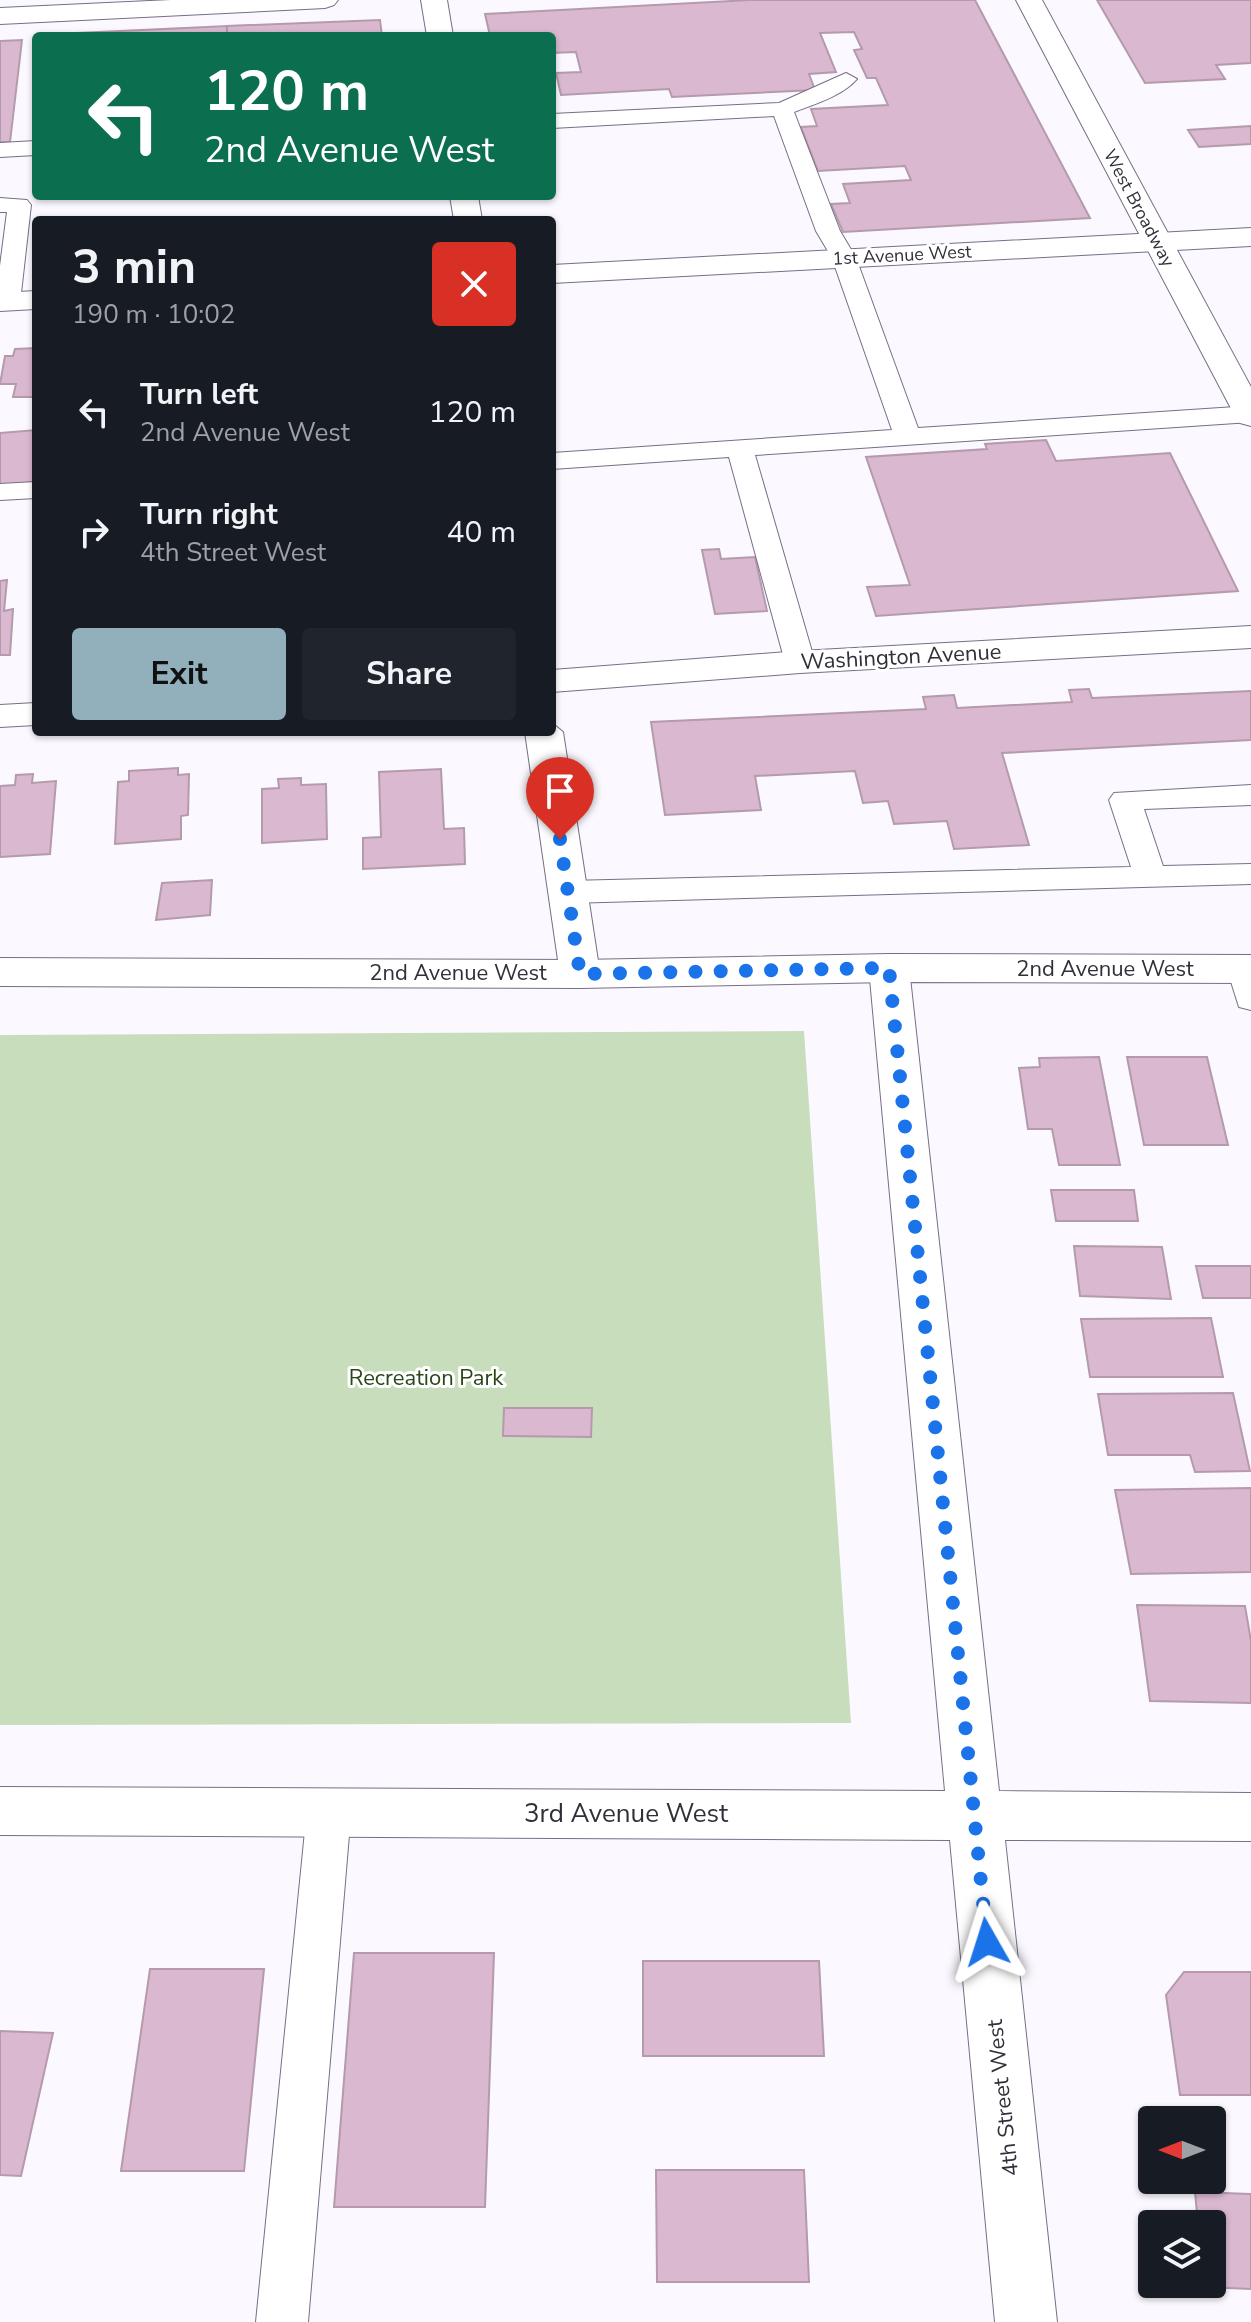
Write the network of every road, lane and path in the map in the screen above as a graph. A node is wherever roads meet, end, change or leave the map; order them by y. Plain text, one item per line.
1 (325, 0) edge
2 (434, 0) edge
3 (1029, 0) edge
4 (223, 2) edge
5 (116, 5) edge
6 (0, 16) edge
7 (439, 32) edge
8 (846, 79) dead end
9 (782, 109) junction
10 (556, 121) edge
11 (32, 148) edge
12 (0, 150) edge
13 (0, 205) edge
14 (1251, 237) edge
15 (1156, 242) junction
16 (844, 258) junction
17 (556, 274) edge
18 (15, 301) edge
19 (1251, 415) edge
20 (908, 437) junction
21 (740, 449) junction
22 (556, 461) edge
23 (32, 490) edge
24 (0, 492) edge
25 (1251, 637) edge
26 (800, 662) junction
27 (556, 681) edge
28 (32, 714) edge
29 (0, 716) edge
30 (545, 736) edge
31 (1251, 795) edge
32 (1251, 874) edge
33 (1151, 877) junction
34 (568, 892) junction
35 (889, 968) junction
36 (0, 972) edge
37 (580, 974) junction
38 (1249, 979) edge
39 (0, 1811) edge
40 (329, 1811) junction
41 (975, 1815) junction
42 (1251, 1817) edge
43 (282, 2322) edge
44 (1026, 2322) edge

1 - 4 street
2 - 7 street
3 - 15 street, West Broadway
4 - 5 street
5 - 6 street
8 - 9 lane
9 - 10 lane
9 - 16 lane
11 - 12 lane
13 - 18 lane
14 - 15 street, 1st Avenue West
15 - 16 street, 1st Avenue West
15 - 19 street, West Broadway
16 - 17 street, 1st Avenue West
16 - 20 lane
19 - 20 lane
20 - 21 lane
21 - 22 lane
21 - 26 lane
23 - 24 lane
25 - 26 street, Washington Avenue
26 - 27 street, Washington Avenue
28 - 29 street
30 - 34 street
31 - 33 lane
32 - 33 lane
33 - 34 lane
34 - 37 street
35 - 37 street, 2nd Avenue West
35 - 38 street, 2nd Avenue West
35 - 41 street, 4th Street West
36 - 37 street, 2nd Avenue West
39 - 40 street, 3rd Avenue West
40 - 41 street, 3rd Avenue West
40 - 43 lane
41 - 42 street, 3rd Avenue West
41 - 44 street, 4th Street West

